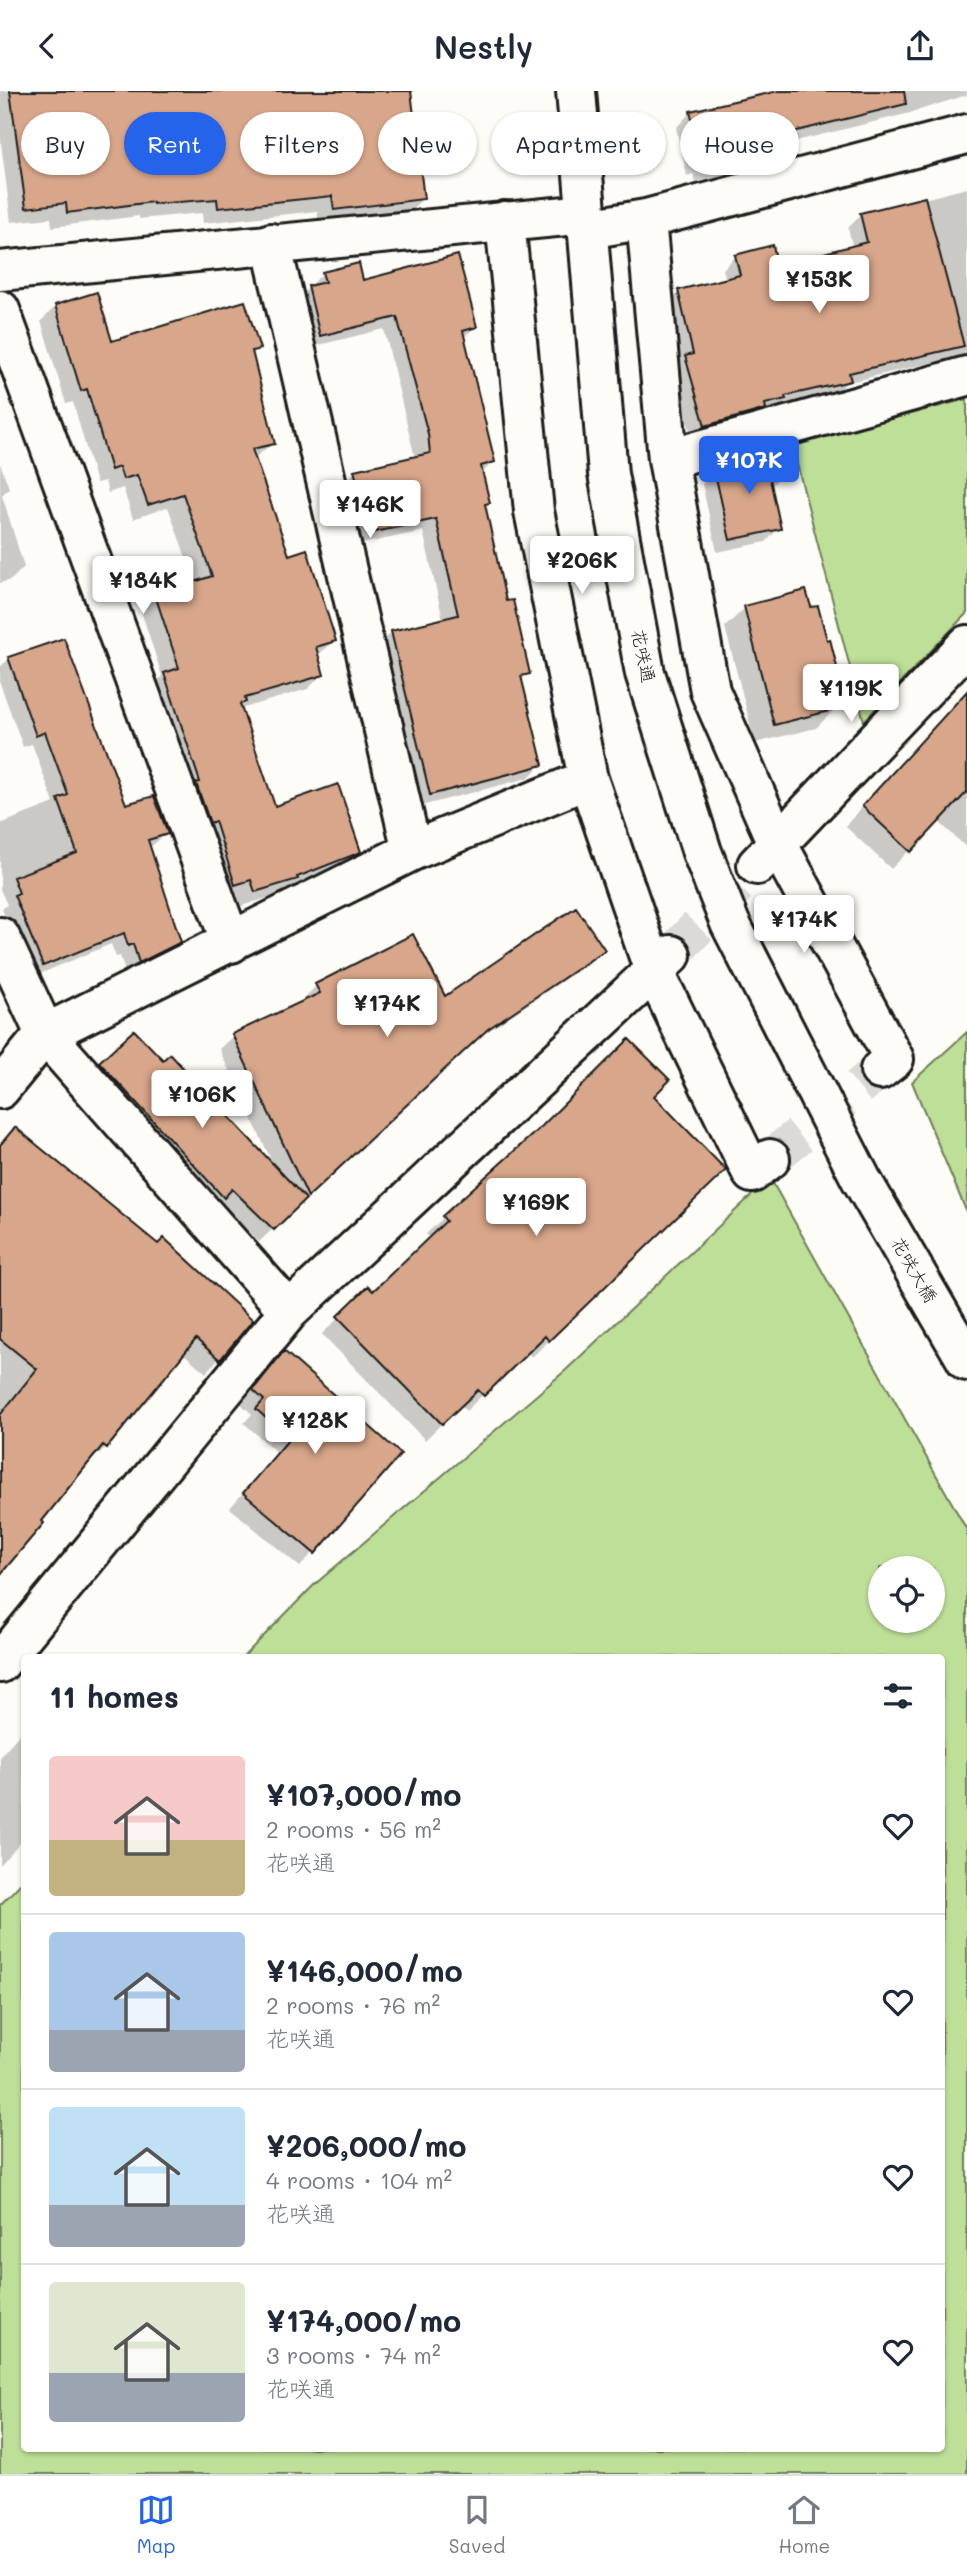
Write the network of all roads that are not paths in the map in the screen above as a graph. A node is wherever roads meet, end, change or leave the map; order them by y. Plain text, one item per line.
1 (576, 91) edge
2 (967, 134) edge
3 (646, 219) junction
4 (506, 221) junction
5 (587, 221) junction
6 (271, 243) junction
7 (0, 271) edge
8 (0, 310) edge
9 (967, 376) edge
10 (668, 459) junction
11 (967, 645) edge
12 (588, 779) junction
13 (412, 851) junction
14 (767, 854) junction
15 (0, 937) edge
16 (230, 943) junction
17 (663, 962) junction
18 (45, 1034) junction
19 (880, 1070) tunnel mouth
20 (0, 1089) edge
21 (770, 1159) tunnel mouth
22 (862, 1179) joint
23 (289, 1311) junction
24 (967, 1361) edge
25 (0, 1663) edge

1 - 5 street, 花咲通
2 - 3 street
3 - 5 street
3 - 10 street
4 - 5 street
4 - 6 street
4 - 12 street
5 - 22 street, 花咲通
6 - 7 street
6 - 13 street
8 - 16 street
9 - 10 street
10 - 14 street
11 - 14 street
12 - 13 street
12 - 17 street
13 - 16 street
14 - 19 street
15 - 18 street
16 - 18 street
17 - 21 street
17 - 23 street
18 - 20 street
18 - 23 street
22 - 24 street, 花咲大橋
23 - 25 street

